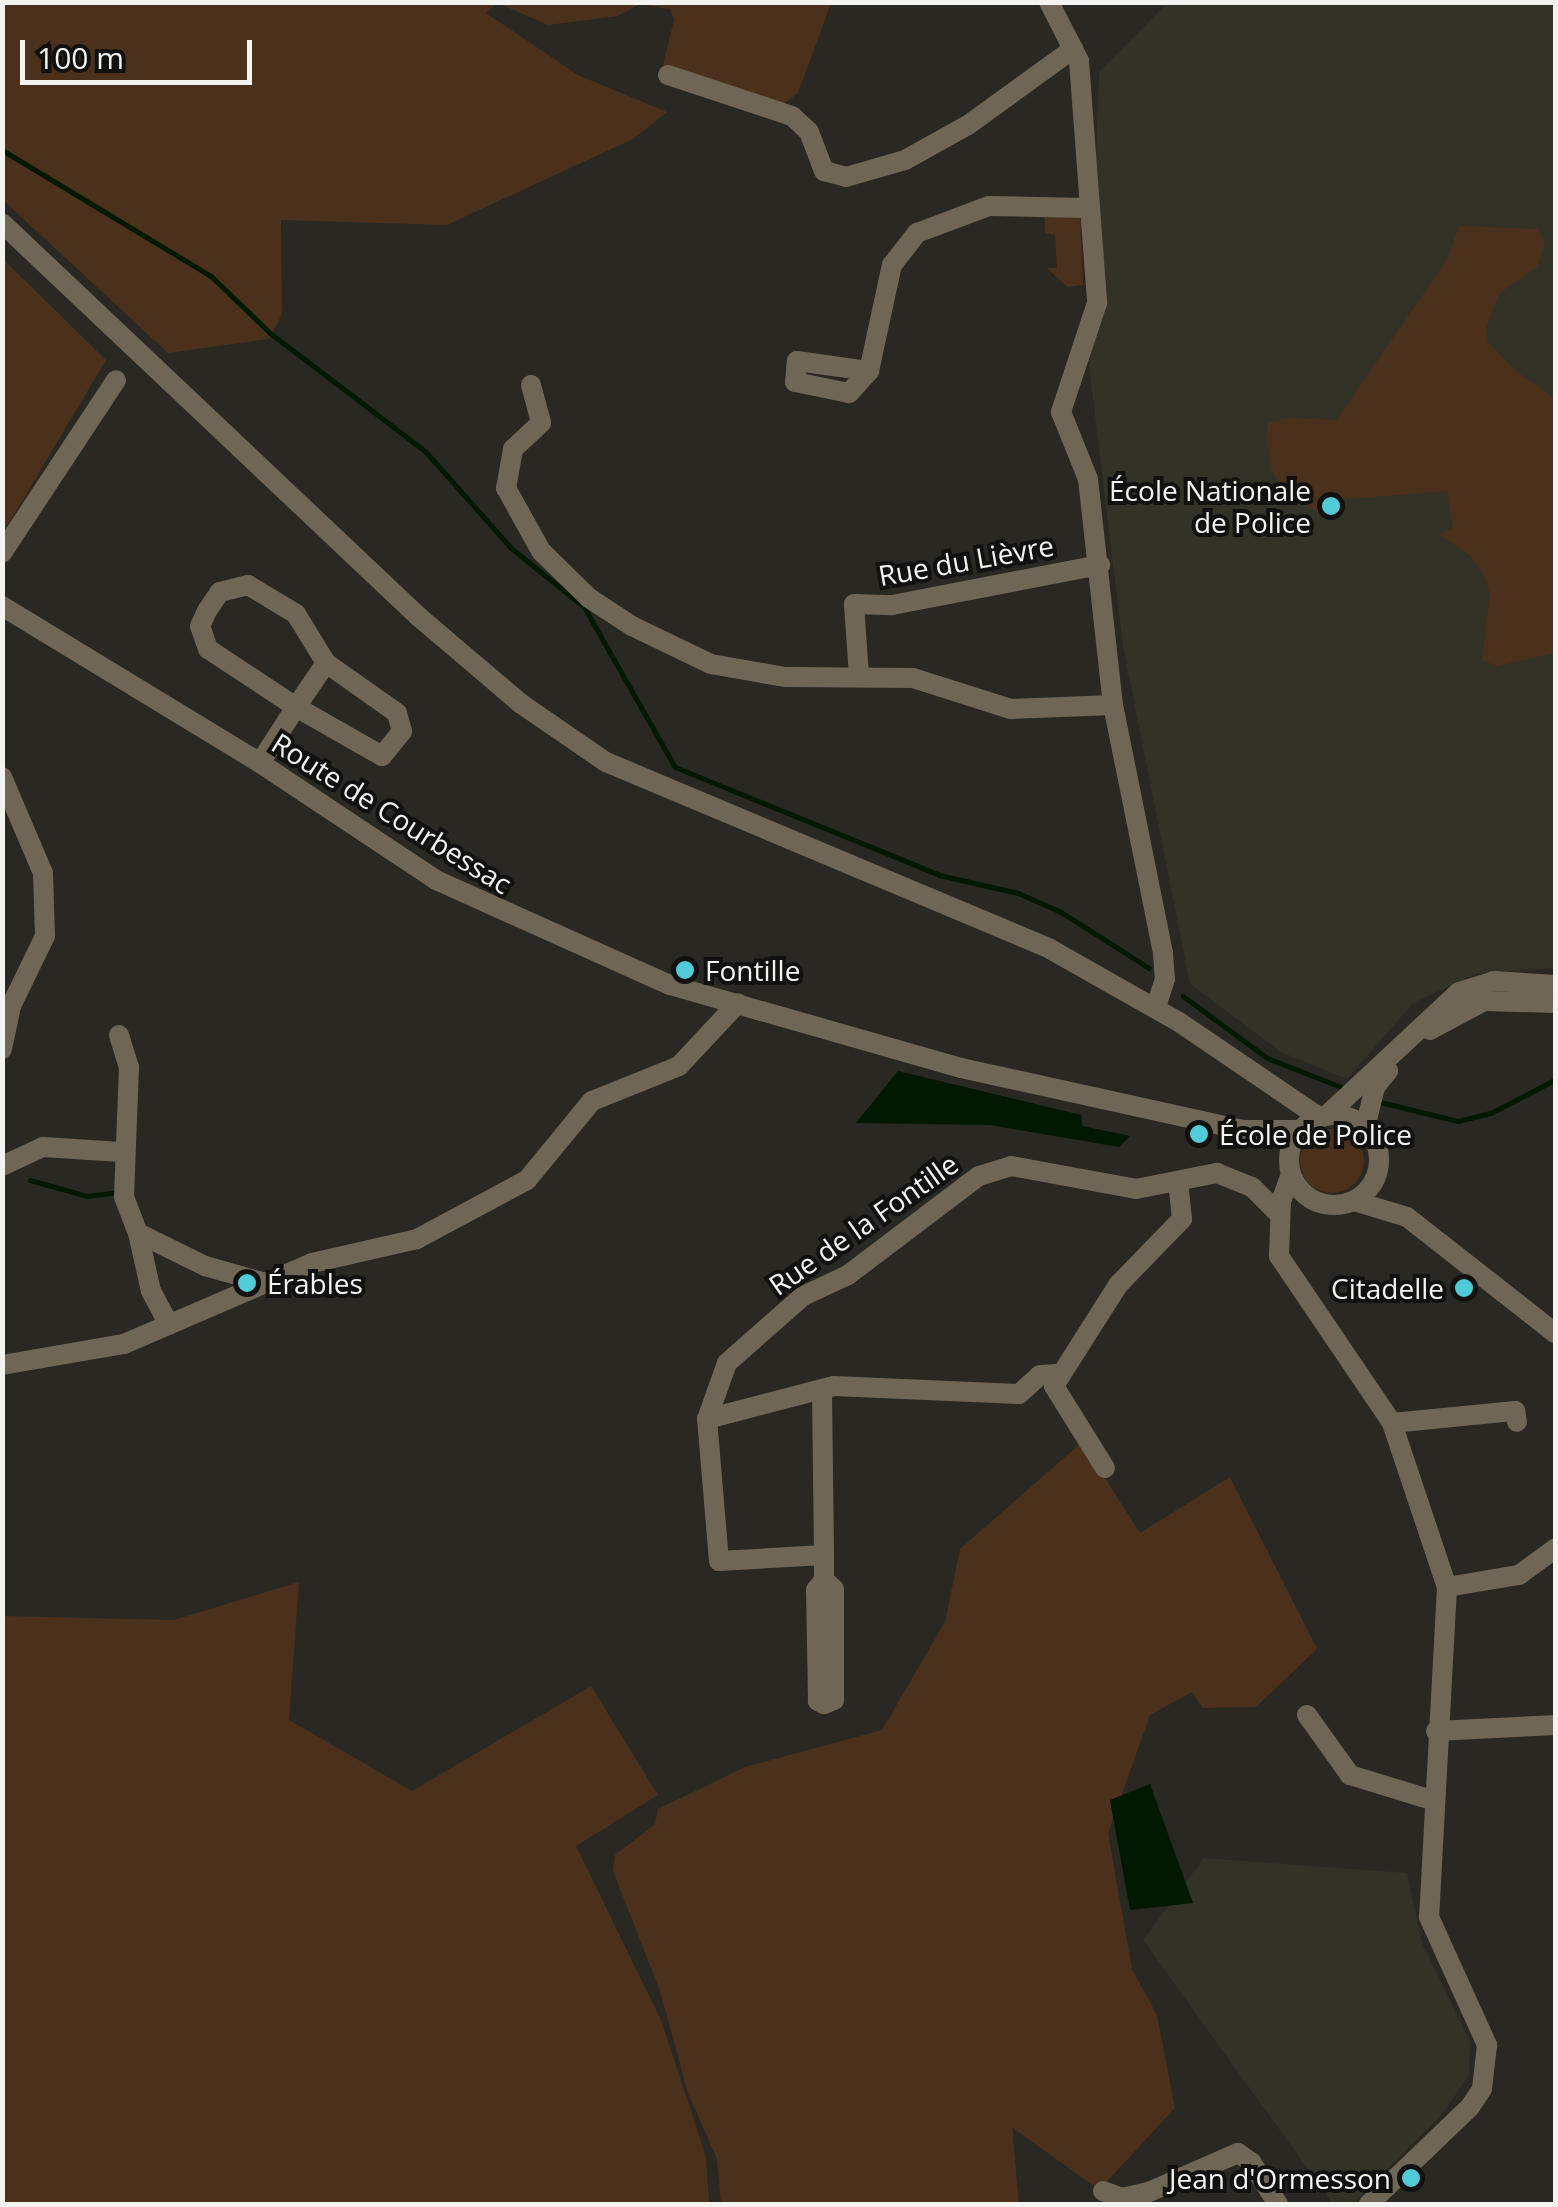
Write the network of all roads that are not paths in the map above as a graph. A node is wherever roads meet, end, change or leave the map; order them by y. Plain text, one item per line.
1 (1050, 2) edge
2 (1074, 49) junction
3 (668, 75) dead end
4 (1086, 208) junction
5 (2, 223) edge
6 (869, 370) dead end
7 (116, 380) dead end
8 (531, 385) dead end
9 (2, 553) edge
10 (1100, 564) junction
11 (2, 606) edge
12 (326, 663) junction
13 (859, 676) junction
14 (1113, 705) junction
15 (296, 707) junction
16 (260, 762) junction
17 (2, 777) edge
18 (1556, 985) edge
19 (1556, 1002) edge
20 (738, 1003) junction
21 (1156, 1007) junction
22 (119, 1035) dead end
23 (2, 1049) edge
24 (1312, 1123) junction
25 (1364, 1128) junction
26 (1243, 1130) junction
27 (122, 1152) junction
28 (6, 1157) edge
29 (1378, 1166) junction
30 (1290, 1170) junction
31 (1178, 1181) junction
32 (1354, 1201) junction
33 (1322, 1204) junction
34 (1280, 1216) junction
35 (1407, 1217) junction
36 (138, 1233) junction
37 (262, 1282) junction
38 (169, 1325) junction
39 (1556, 1334) edge
40 (2, 1365) edge
41 (1057, 1374) junction
42 (822, 1391) junction
43 (707, 1419) junction
44 (1392, 1422) junction
45 (1517, 1422) dead end
46 (1105, 1468) dead end
47 (1556, 1548) edge
48 (824, 1555) junction
49 (824, 1580) junction
50 (1447, 1587) junction
51 (1307, 1715) dead end
52 (1556, 1725) edge
53 (1436, 1730) junction
54 (1432, 1800) junction
55 (1103, 2191) dead end
56 (1278, 2204) edge
57 (1369, 2204) edge

1 - 2 street
2 - 3 street
2 - 4 street
4 - 6 street
4 - 10 street
5 - 21 street
7 - 9 street
8 - 13 street
10 - 13 street, Rue du Lièvre
10 - 14 street
11 - 16 street, Route de Courbessac
12 - 15 street
12 - 15 street
12 - 15 street
13 - 14 street
14 - 21 street
15 - 16 street
16 - 20 street, Route de Courbessac
17 - 23 street
18 - 24 street
19 - 25 street
20 - 26 street, Route de Courbessac
20 - 37 street
21 - 24 street
22 - 27 street
24 - 25 street
24 - 26 street, Route de Courbessac
24 - 30 street
25 - 29 street
26 - 30 street, Route de Courbessac
27 - 28 street
27 - 36 street
29 - 32 street
29 - 35 street
30 - 33 street
30 - 34 street
31 - 34 street, Rue de la Fontille
31 - 41 street
31 - 43 street, Rue de la Fontille
32 - 33 street
32 - 35 street
33 - 34 street
34 - 44 street
35 - 39 street
36 - 37 street
36 - 38 street
37 - 38 street
38 - 40 street
41 - 42 street
41 - 46 street
42 - 43 street
42 - 48 street
43 - 48 street, Rue de la Fontille
44 - 45 street
44 - 50 street
47 - 50 street
48 - 49 street
49 - 49 street
50 - 53 street
51 - 54 street
52 - 53 street
53 - 54 street
54 - 57 street
55 - 56 street

